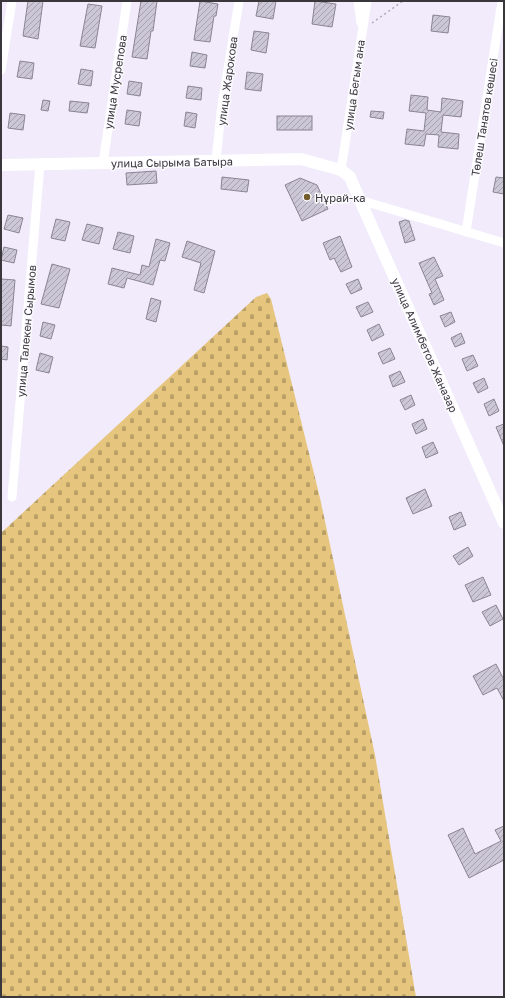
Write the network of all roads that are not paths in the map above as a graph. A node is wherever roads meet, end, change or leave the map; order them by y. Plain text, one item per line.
1 (12, 1) edge
2 (127, 1) edge
3 (239, 1) edge
4 (358, 1) edge
5 (367, 1) edge
6 (502, 1) edge
7 (362, 30) junction
8 (1, 70) edge
9 (216, 161) junction
10 (103, 163) junction
11 (40, 164) junction
12 (1, 165) edge
13 (341, 170) junction
14 (360, 200) junction
15 (466, 232) junction
16 (504, 243) edge
17 (12, 498) dead end
18 (504, 524) edge

1 - 8 street
2 - 10 street, улица Мусрепова
3 - 9 street, улица Жарокова
4 - 7 street
5 - 7 street, улица Бегым ана
6 - 15 street, Төлеш Танатов көшесі
7 - 13 street, улица Бегым ана
9 - 10 street, улица Сырыма Батыра
9 - 13 street, улица Сырыма Батыра
10 - 11 street, улица Сырыма Батыра
11 - 12 street, улица Сырыма Батыра
11 - 17 street, улица Талекен Сырымов
13 - 14 street, улица Алимбетов Жаназар
14 - 15 street
14 - 18 street, улица Алимбетов Жаназар
15 - 16 street

